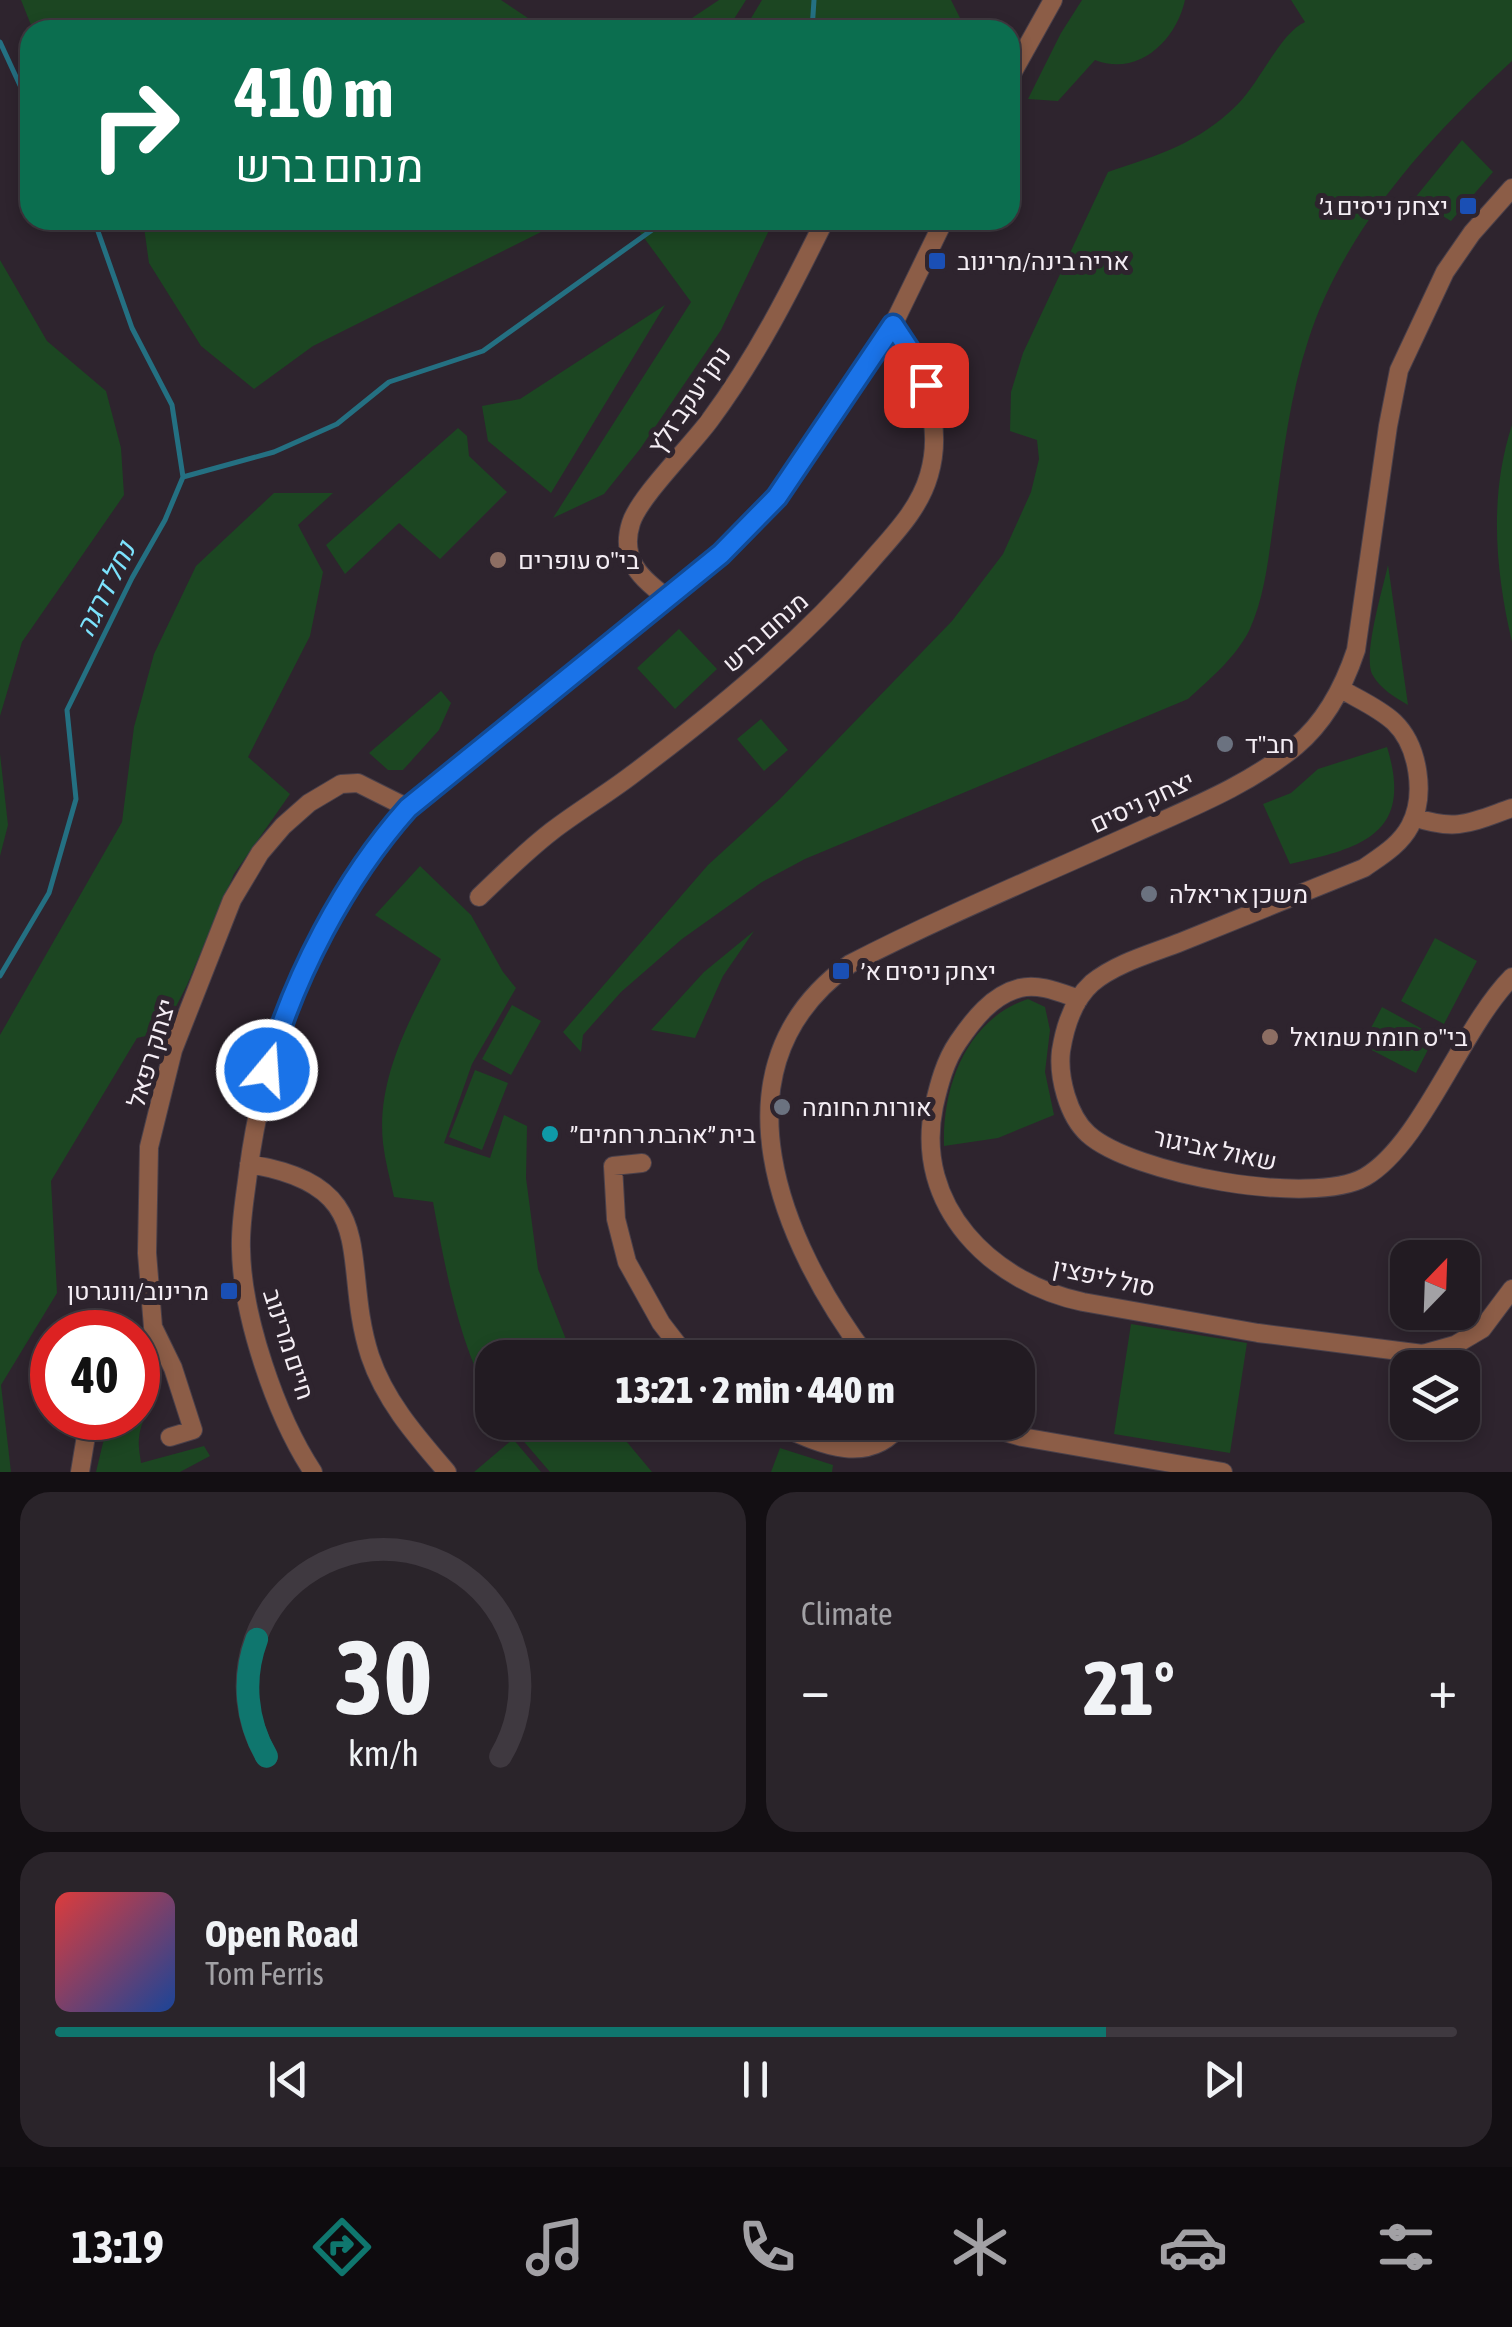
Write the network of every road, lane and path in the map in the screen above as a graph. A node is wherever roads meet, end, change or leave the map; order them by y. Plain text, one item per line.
1 (1049, 3) edge
2 (1020, 58) edge
3 (1512, 188) edge
4 (820, 230) edge
5 (939, 230) edge
6 (893, 325) junction
7 (668, 599) junction
8 (1340, 689) junction
9 (408, 808) junction
10 (1512, 808) edge
11 (1414, 817) junction
12 (479, 897) dead end
13 (1512, 977) edge
14 (1079, 999) junction
15 (249, 1164) junction
16 (642, 1164) dead end
17 (1512, 1289) edge
18 (152, 1310) edge
19 (675, 1340) edge
20 (857, 1340) edge
21 (160, 1341) edge
22 (170, 1437) dead end
23 (1035, 1439) edge
24 (85, 1440) edge
25 (818, 1440) edge
26 (886, 1440) edge
27 (80, 1472) edge
28 (313, 1472) edge
29 (447, 1472) edge
30 (1223, 1472) edge

1 - 2 street
3 - 8 street, יצחק ניסים
4 - 7 street, נתן יעקב זלץ
5 - 6 street, חיים מרינוב
6 - 7 street, חיים מרינוב
6 - 12 street, מנחם ברש
7 - 9 street, חיים מרינוב
8 - 11 street
8 - 20 street, יצחק ניסים
9 - 15 street, חיים מרינוב
9 - 18 street, יצחק רפאל
10 - 11 street
11 - 14 street
13 - 14 street, שאול אביגור
14 - 17 street, סול ליפצין
15 - 28 street, חיים מרינוב
15 - 29 street
16 - 19 street
21 - 22 street, יצחק רפאל
23 - 30 street
24 - 27 street
25 - 26 street

